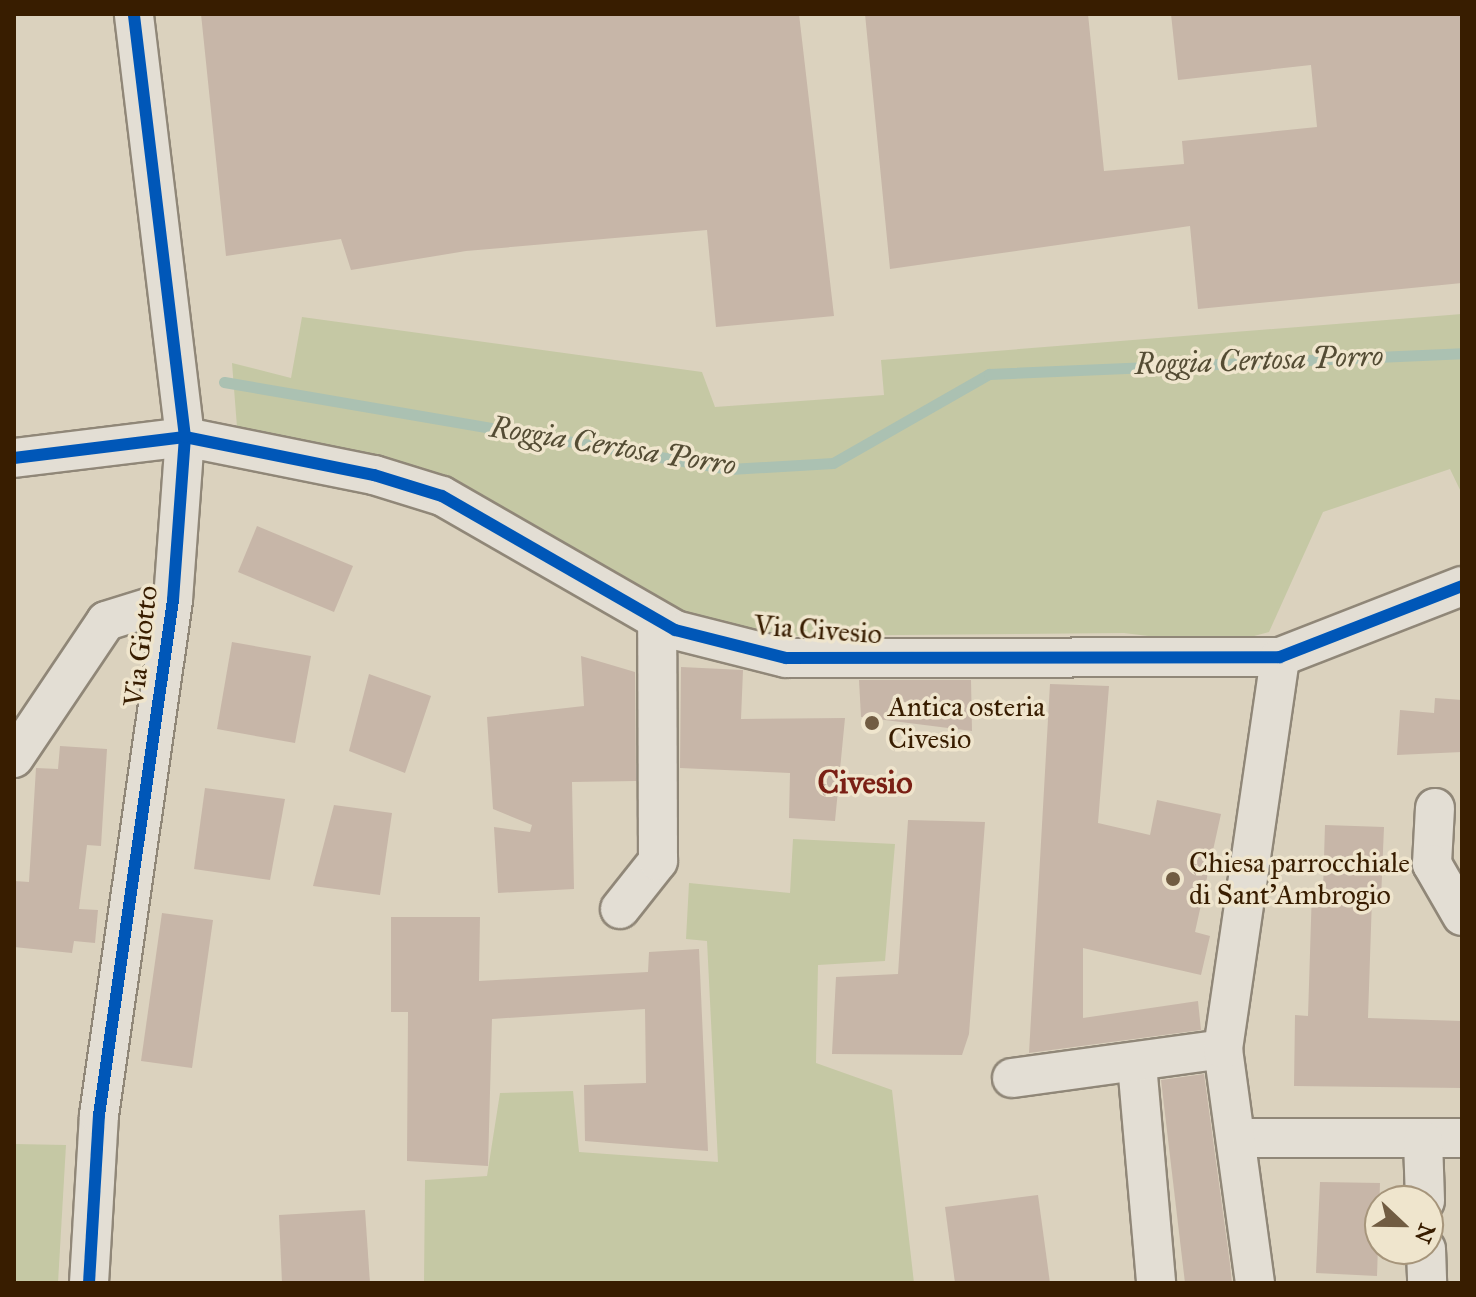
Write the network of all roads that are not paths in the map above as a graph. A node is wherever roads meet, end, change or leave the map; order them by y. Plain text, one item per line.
1 (134, 14) edge
2 (185, 437) junction
3 (14, 458) edge
4 (1462, 586) edge
5 (173, 600) junction
6 (657, 621) junction
7 (1280, 657) junction
8 (14, 758) edge
9 (1435, 808) dead end
10 (620, 909) dead end
11 (1462, 916) edge
12 (1223, 1049) junction
13 (1137, 1064) junction
14 (1012, 1078) dead end
15 (1241, 1138) junction
16 (1462, 1138) edge
17 (1423, 1140) junction
18 (1424, 1185) edge
19 (89, 1283) edge
20 (1156, 1283) edge
21 (1255, 1283) edge

1 - 2 street, Via Giotto
2 - 3 street, Via Civesio
2 - 5 street, Via Giotto
2 - 6 street, Via Civesio
4 - 7 street, Via Civesio
5 - 8 street
5 - 19 street, Via Giotto
6 - 7 street, Via Civesio
6 - 10 street
7 - 12 street
9 - 11 street
12 - 13 street
12 - 15 street
13 - 14 street
13 - 20 street
15 - 17 street
15 - 21 street
16 - 17 street
17 - 18 street

